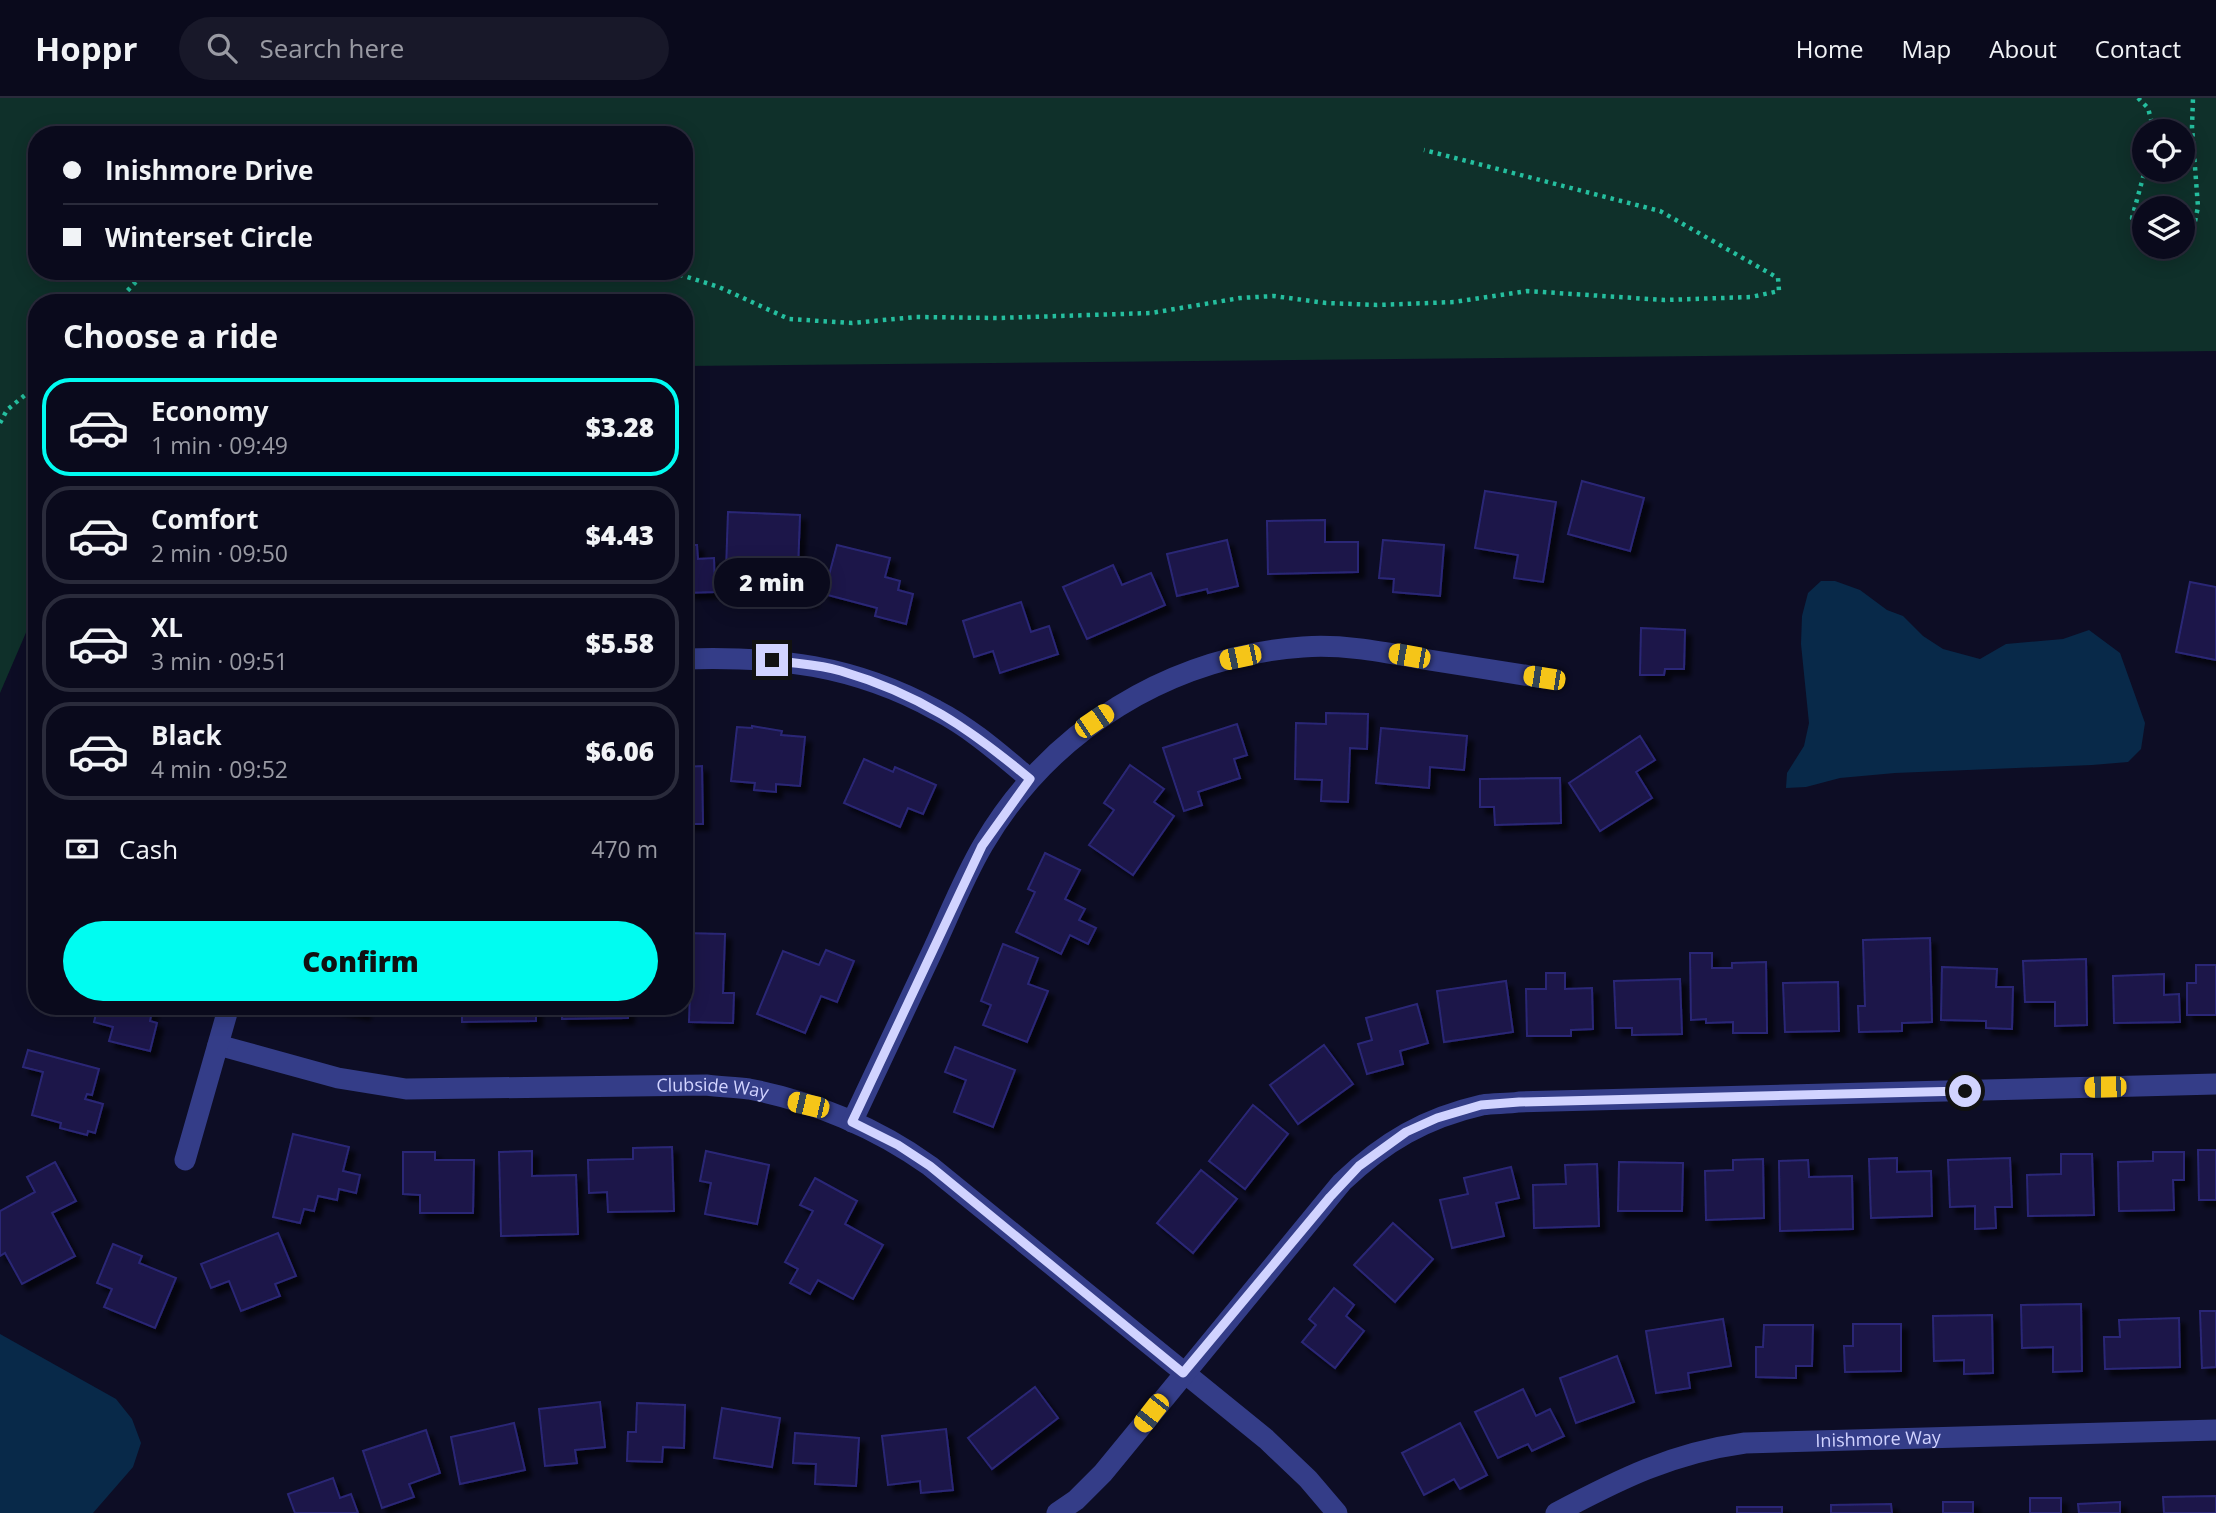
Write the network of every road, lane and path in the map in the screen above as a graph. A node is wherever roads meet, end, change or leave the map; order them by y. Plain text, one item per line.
1 (2138, 98) edge
2 (2193, 98) edge
3 (2151, 119) edge
4 (1424, 150) dead end
5 (2195, 218) edge
6 (693, 279) edge
7 (138, 280) edge
8 (124, 294) edge
9 (28, 392) edge
10 (0, 423) edge
11 (693, 659) edge
12 (1544, 678) dead end
13 (1030, 779) junction
14 (226, 1015) edge
15 (218, 1045) junction
16 (2216, 1084) edge
17 (852, 1122) junction
18 (185, 1160) dead end
19 (1183, 1373) junction
20 (2216, 1430) edge
21 (1057, 1513) edge
22 (1337, 1513) edge
23 (1556, 1513) edge

1 - 3 path
2 - 5 path
4 - 6 path
7 - 8 path
9 - 10 path
11 - 13 street
12 - 13 street
13 - 17 street
14 - 15 street
15 - 17 street, Clubside Way
15 - 18 street
16 - 19 street
17 - 19 street, Clubside Way
19 - 21 street
19 - 22 street, Clubside Way
20 - 23 street, Inishmore Way

